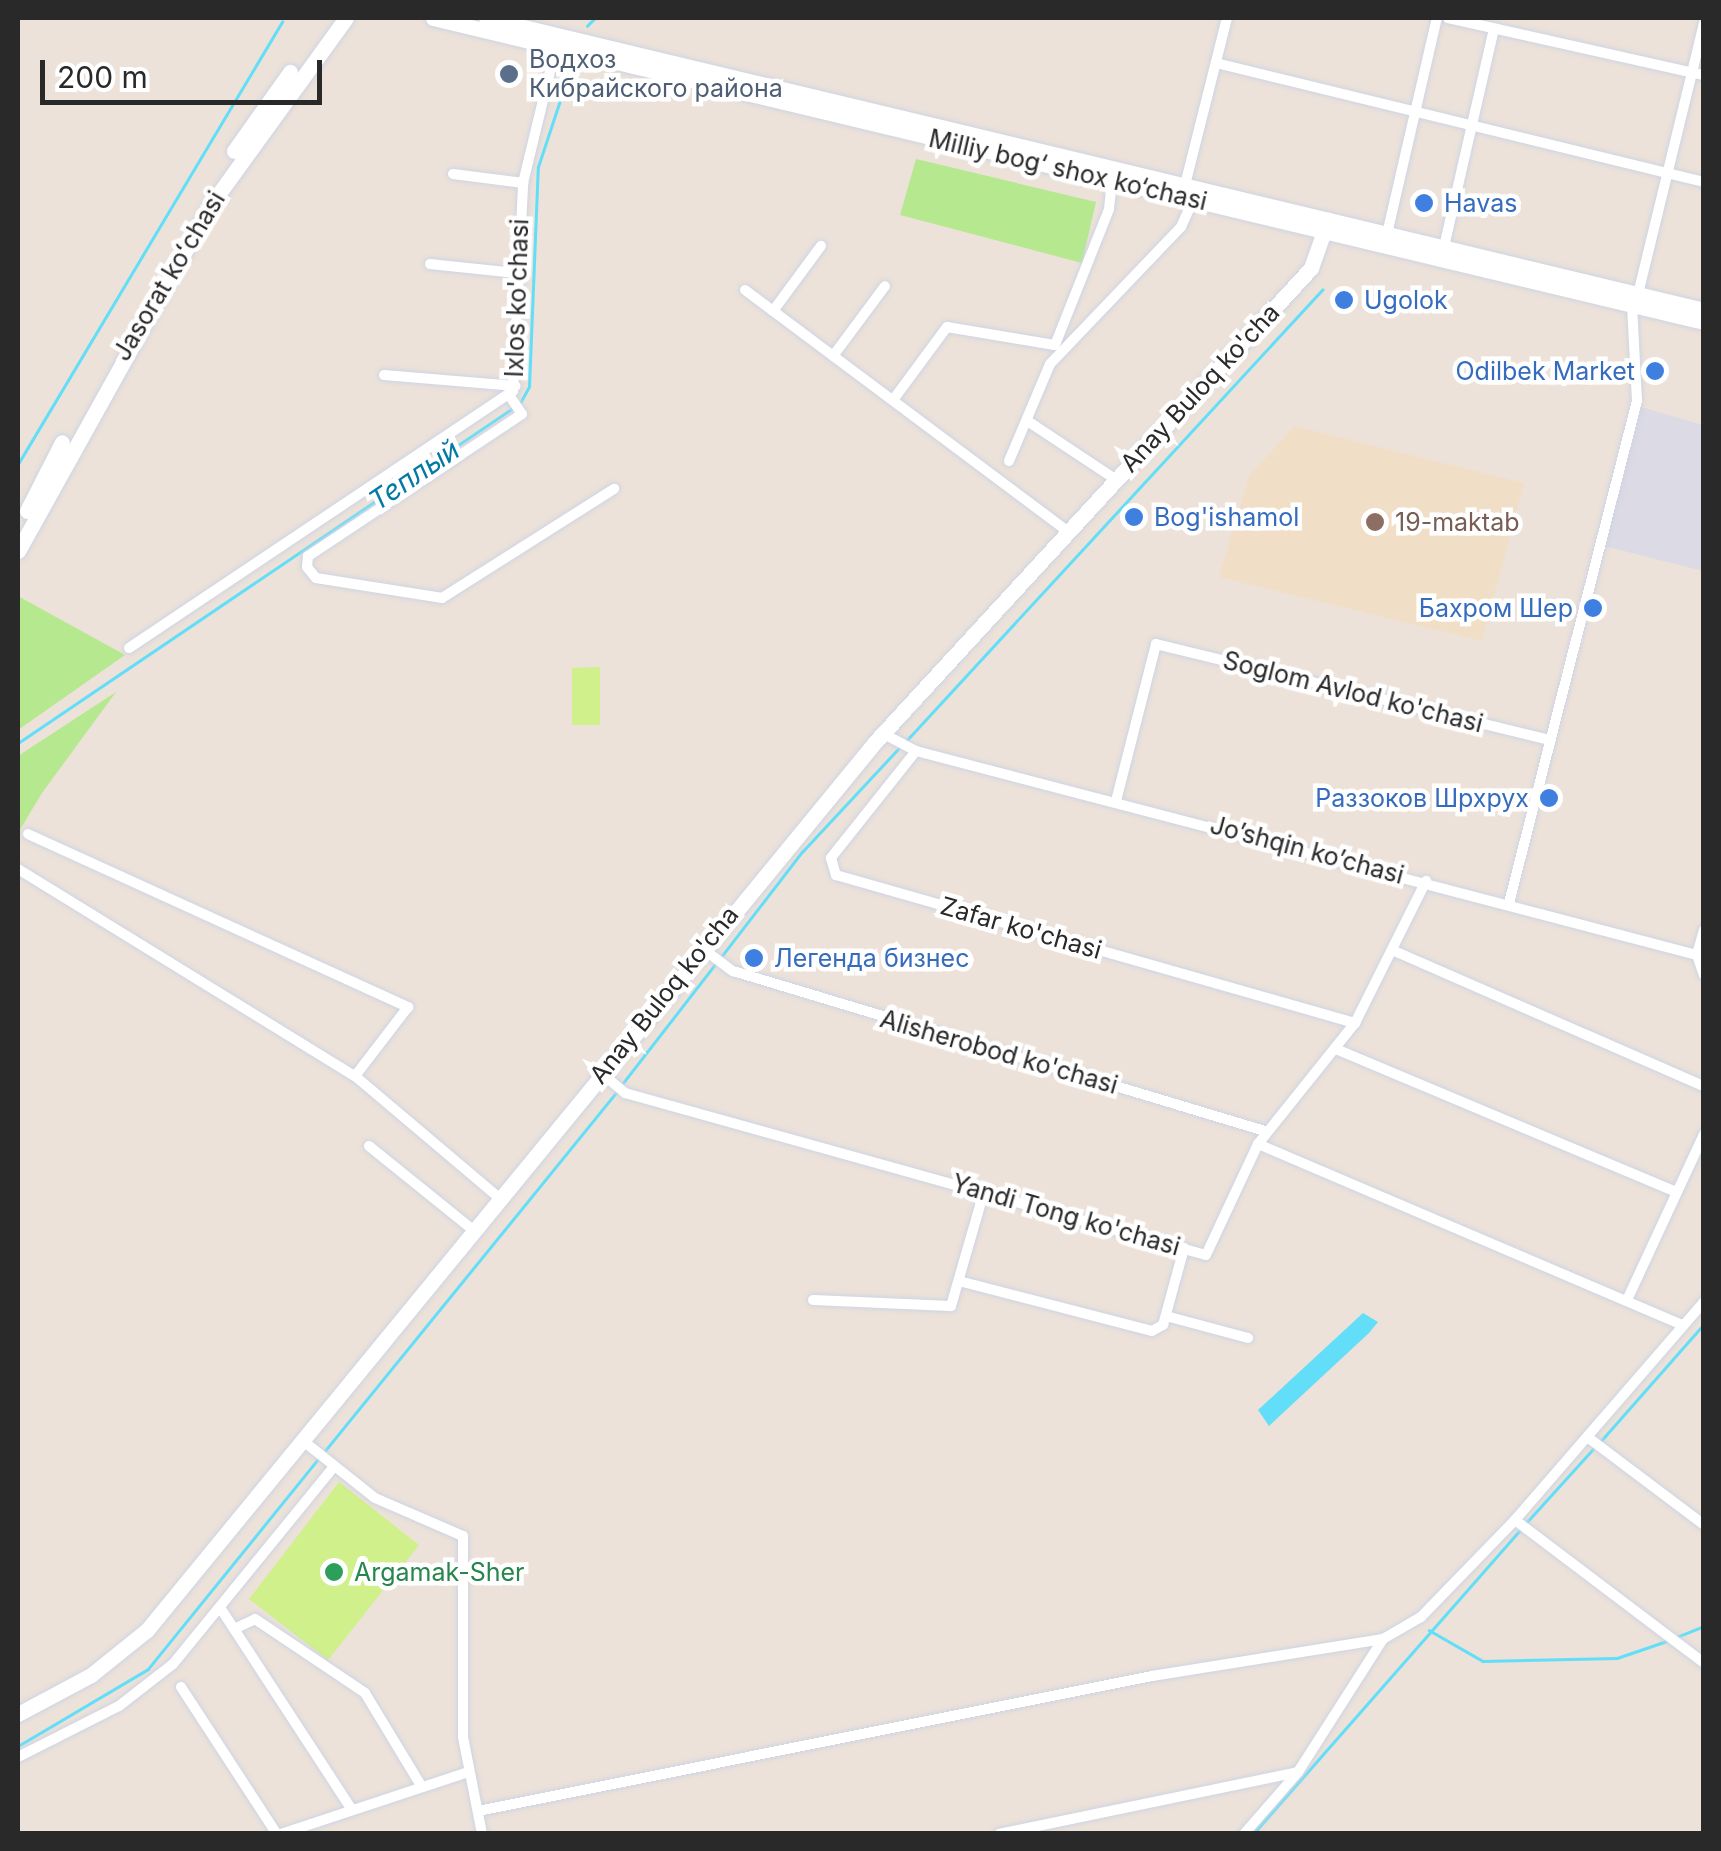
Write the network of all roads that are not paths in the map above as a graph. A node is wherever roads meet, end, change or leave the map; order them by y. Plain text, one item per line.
1 (332, 18) edge
2 (346, 18) edge
3 (433, 18) edge
4 (486, 18) edge
5 (1227, 18) edge
6 (1437, 18) edge
7 (1448, 18) edge
8 (1704, 24) edge
9 (1494, 29) junction
10 (556, 47) junction
11 (1216, 63) junction
12 (1698, 74) edge
13 (1416, 114) junction
14 (1471, 126) junction
15 (987, 143) junction
16 (1666, 173) junction
17 (452, 174) dead end
18 (1112, 180) junction
19 (1704, 182) edge
20 (523, 183) junction
21 (1189, 192) junction
22 (1327, 225) junction
23 (1387, 234) junction
24 (821, 246) dead end
25 (1444, 247) junction
26 (430, 264) dead end
27 (516, 273) junction
28 (885, 286) dead end
29 (744, 290) dead end
30 (1635, 299) junction
31 (1704, 310) edge
32 (773, 311) junction
33 (1704, 322) edge
34 (834, 356) junction
35 (384, 375) dead end
36 (516, 400) junction
37 (893, 400) junction
38 (1028, 422) junction
39 (1009, 461) dead end
40 (1115, 479) junction
41 (614, 488) dead end
42 (18, 531) edge
43 (1067, 531) junction
44 (18, 551) edge
45 (129, 648) dead end
46 (887, 737) junction
47 (1550, 740) junction
48 (916, 752) junction
49 (1116, 800) junction
50 (28, 834) dead end
51 (18, 870) edge
52 (1426, 881) junction
53 (1509, 902) junction
54 (1704, 930) edge
55 (1392, 950) junction
56 (706, 951) junction
57 (1697, 955) junction
58 (1704, 974) edge
59 (1354, 1023) junction
60 (1336, 1050) junction
61 (355, 1076) junction
62 (604, 1076) junction
63 (1704, 1086) edge
64 (1266, 1131) junction
65 (1704, 1134) edge
66 (1258, 1144) junction
67 (369, 1146) dead end
68 (984, 1192) junction
69 (1676, 1192) junction
70 (498, 1197) junction
71 (472, 1229) junction
72 (1184, 1248) junction
73 (958, 1281) junction
74 (814, 1300) dead end
75 (1627, 1300) junction
76 (1704, 1302) edge
77 (1166, 1316) junction
78 (1684, 1325) junction
79 (1248, 1338) dead end
80 (1595, 1442) junction
81 (307, 1445) junction
82 (328, 1464) junction
83 (1515, 1520) junction
84 (1704, 1525) edge
85 (221, 1609) junction
86 (234, 1629) junction
87 (1383, 1639) junction
88 (1704, 1663) edge
89 (181, 1687) dead end
90 (18, 1714) edge
91 (18, 1758) edge
92 (470, 1772) junction
93 (1298, 1772) junction
94 (422, 1788) junction
95 (352, 1810) junction
96 (478, 1811) junction
97 (279, 1834) edge
98 (482, 1834) edge
99 (999, 1834) edge
100 (1244, 1834) edge

1 - 42 main road, Jasorat koʻchasi
2 - 44 main road, Jasorat koʻchasi
3 - 10 main road, Milliy bog‘ shox ko‘chasi
4 - 15 main road, Milliy bog‘ shox ko‘chasi
5 - 11 street
6 - 13 street
7 - 9 street
8 - 12 street
9 - 12 street
9 - 14 street
10 - 15 main road, Milliy bog‘ shox ko‘chasi
10 - 20 street, Ixlos ko'chasi
11 - 13 street
11 - 21 street
12 - 16 street
13 - 14 street
13 - 23 street
14 - 16 street
14 - 25 street
15 - 18 main road, Milliy bog‘ shox ko‘chasi
15 - 21 main road, Milliy bog‘ shox ko‘chasi
16 - 19 street
16 - 30 street
17 - 20 street
18 - 21 main road, Milliy bog‘ shox ko‘chasi
18 - 37 street
20 - 27 street, Ixlos ko'chasi
21 - 22 main road, Milliy bog‘ shox ko‘chasi
21 - 38 street
22 - 23 main road, Milliy bog‘ shox ko‘chasi
22 - 30 main road, Milliy bog‘ shox ko‘chasi
22 - 40 main road, Anay Buloq ko'cha
23 - 25 main road, Milliy bog‘ shox ko‘chasi
24 - 32 street
25 - 30 main road, Milliy bog‘ shox ko‘chasi
26 - 27 street
27 - 36 street, Ixlos ko'chasi
28 - 34 street
29 - 32 street
30 - 31 main road, Milliy bog‘ shox ko‘chasi
30 - 33 main road, Milliy bog‘ shox ko‘chasi
30 - 47 street
32 - 34 street
34 - 37 street
35 - 36 street
36 - 41 street
36 - 45 street, Ixlos ko'chasi
37 - 43 street
38 - 39 street
38 - 40 street
40 - 43 main road, Anay Buloq ko'cha
43 - 46 main road, Anay Buloq ko'cha
46 - 48 street, Joʼshqin koʼchasi
46 - 56 main road, Anay Buloq ko'cha
47 - 49 street, Soglom Avlod ko'chasi
47 - 53 street
48 - 49 street, Joʼshqin koʼchasi
48 - 59 street, Zafar ko'chasi
49 - 52 street, Joʼshqin koʼchasi
50 - 61 street
51 - 61 street
52 - 53 street, Joʼshqin koʼchasi
52 - 55 street, Yandi Tong ko'chasi
53 - 57 street, Joʼshqin koʼchasi
54 - 57 street
55 - 59 street, Yandi Tong ko'chasi
55 - 63 street
56 - 62 main road, Anay Buloq ko'cha
56 - 64 street, Alisherobod ko'chasi
57 - 58 street
59 - 60 street, Yandi Tong ko'chasi
60 - 64 street, Yandi Tong ko'chasi
60 - 69 street
61 - 70 street
62 - 68 street, Yandi Tong ko'chasi
62 - 70 main road, Anay Buloq ko'cha
64 - 66 street, Yandi Tong ko'chasi
65 - 69 street
66 - 72 street, Yandi Tong ko'chasi
66 - 75 street
67 - 71 street
68 - 72 street, Yandi Tong ko'chasi
68 - 73 street
69 - 75 street
70 - 71 main road, Anay Buloq ko'cha
71 - 81 main road, Anay Buloq ko'cha
72 - 77 street
73 - 74 street
73 - 77 street
75 - 78 street
76 - 78 street
77 - 79 street
78 - 80 street
80 - 83 street
80 - 84 street
81 - 82 street
81 - 90 main road, Anay Buloq ko'cha
82 - 85 street
82 - 92 street
83 - 87 street
83 - 88 street
85 - 86 street
85 - 91 street
86 - 94 street
86 - 95 street
87 - 93 street
87 - 96 street
89 - 97 street
92 - 94 street
92 - 96 street
93 - 99 street
93 - 100 street
94 - 95 street
95 - 97 street
96 - 98 street

